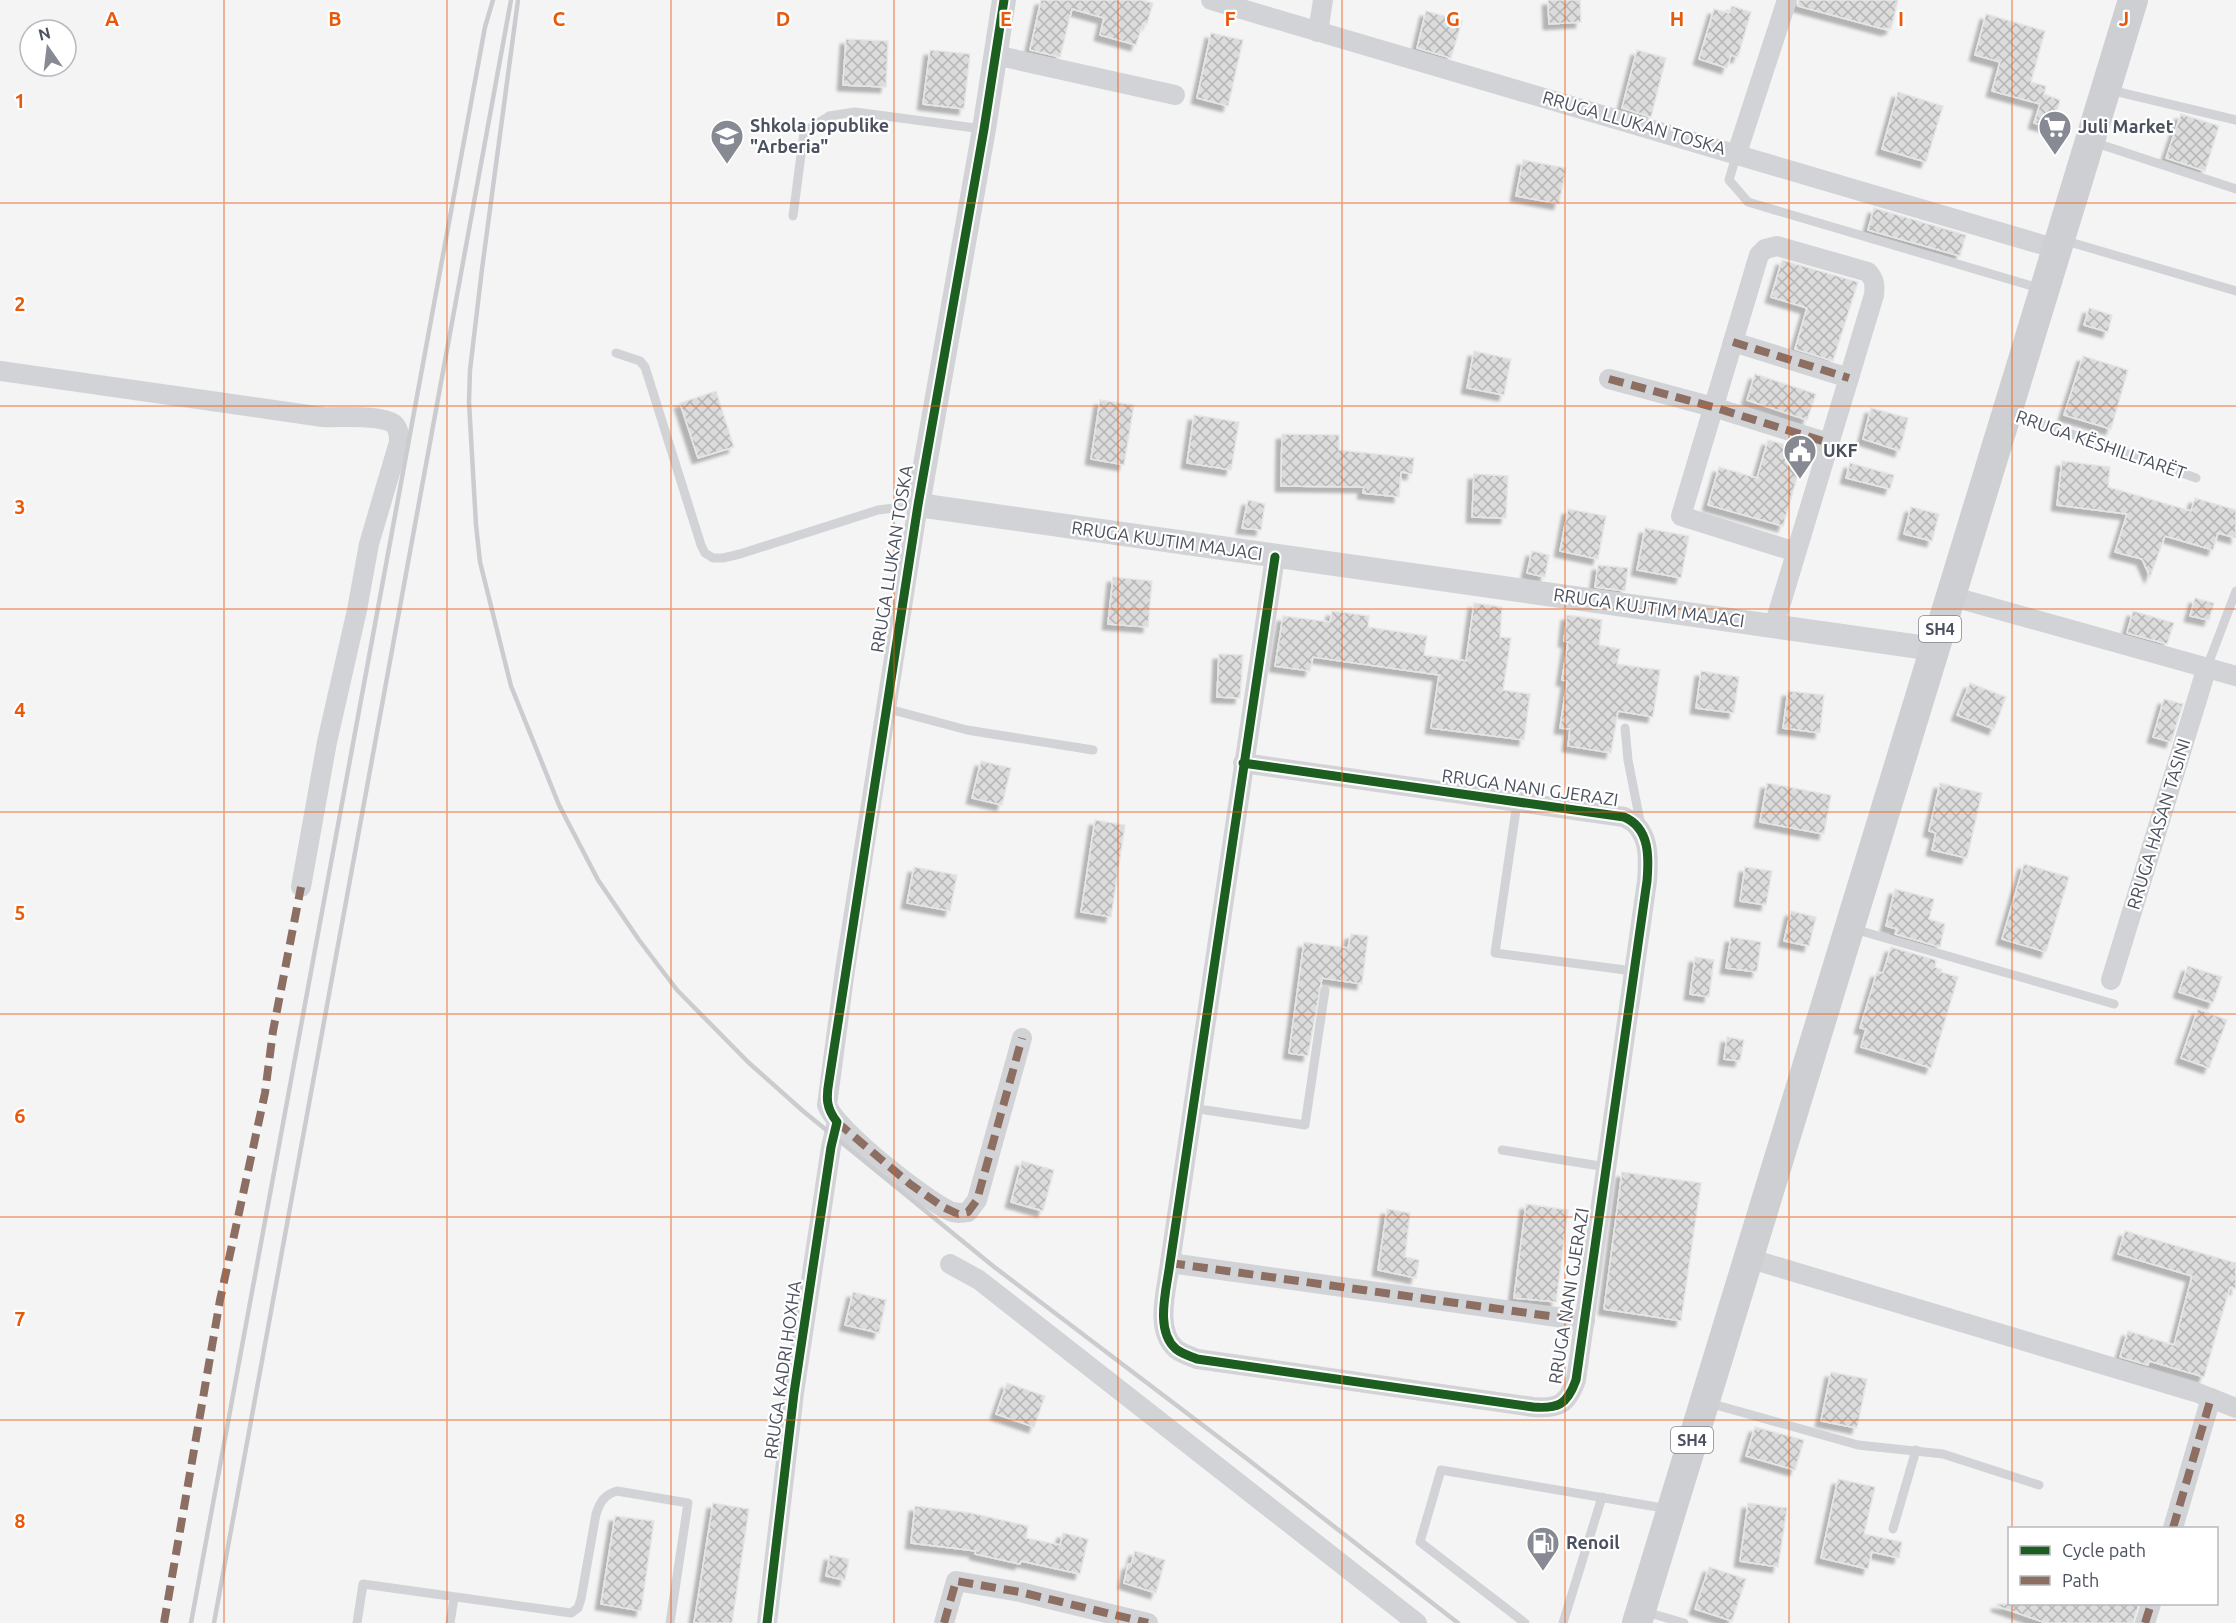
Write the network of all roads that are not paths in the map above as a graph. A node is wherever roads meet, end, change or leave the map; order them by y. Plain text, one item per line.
1 (1004, 0) edge
2 (1210, 0) edge
3 (1323, 0) edge
4 (1787, 0) edge
5 (2133, 0) edge
6 (1318, 32) junction
7 (995, 55) junction
8 (2105, 89) junction
9 (1176, 95) dead end
10 (2236, 120) edge
11 (984, 129) junction
12 (2090, 141) junction
13 (1737, 153) junction
14 (2236, 189) edge
15 (793, 216) dead end
16 (2058, 244) junction
17 (2044, 290) junction
18 (2236, 291) edge
19 (1733, 342) junction
20 (616, 353) dead end
21 (0, 371) edge
22 (1849, 378) junction
23 (1609, 379) dead end
24 (1713, 407) junction
25 (2007, 412) junction
26 (1829, 443) junction
27 (2196, 478) dead end
28 (918, 505) junction
29 (1796, 552) junction
30 (1275, 556) junction
31 (2236, 591) edge
32 (1950, 596) junction
33 (1774, 626) junction
34 (1934, 649) junction
35 (2207, 667) junction
36 (2236, 676) edge
37 (885, 708) junction
38 (1625, 728) dead end
39 (1093, 750) dead end
40 (1243, 763) junction
41 (1517, 803) junction
42 (1642, 831) junction
43 (301, 887) dead end
44 (1849, 928) junction
45 (1633, 971) junction
46 (2110, 980) dead end
47 (1325, 990) dead end
48 (2114, 1004) dead end
49 (1022, 1038) dead end
50 (1192, 1108) junction
51 (837, 1122) junction
52 (1502, 1150) dead end
53 (1606, 1167) junction
54 (1748, 1258) junction
55 (1170, 1263) junction
56 (950, 1264) dead end
57 (1585, 1321) junction
58 (2211, 1398) junction
59 (1704, 1402) junction
60 (2236, 1408) edge
61 (1916, 1450) junction
62 (2039, 1485) dead end
63 (1602, 1497) junction
64 (1671, 1509) junction
65 (2173, 1527) edge
66 (1893, 1529) dead end
67 (454, 1598) junction
68 (2151, 1605) edge
69 (1639, 1617) edge
70 (561, 1618) edge
71 (357, 1623) edge
72 (450, 1623) edge
73 (670, 1623) edge
74 (767, 1623) edge
75 (944, 1623) edge
76 (1148, 1623) edge
77 (1417, 1623) edge
78 (1525, 1623) edge
79 (1563, 1623) edge
80 (1684, 1623) edge
81 (2145, 1623) edge

1 - 7 street, RRUGA LLUKAN TOSKA
2 - 6 street, RRUGA LLUKAN TOSKA
3 - 6 street
4 - 13 street
5 - 8 main road, SH4
6 - 13 street, RRUGA LLUKAN TOSKA
7 - 9 street
7 - 11 street, RRUGA LLUKAN TOSKA
8 - 10 lane
8 - 12 main road, SH4
11 - 15 lane
11 - 28 street, RRUGA LLUKAN TOSKA
12 - 14 lane
12 - 16 main road, SH4
13 - 16 street, RRUGA LLUKAN TOSKA
13 - 17 lane
16 - 17 main road, SH4
16 - 18 lane
17 - 25 main road, SH4
19 - 22 street
19 - 22 street
19 - 24 street
20 - 28 lane, RRUGA KUJTIM MAJACI
21 - 43 street
22 - 26 street
23 - 24 street
24 - 26 street
24 - 29 street
25 - 27 lane, RRUGA KËSHILLTARËT
25 - 32 main road, SH4
26 - 29 street
28 - 30 street, RRUGA KUJTIM MAJACI
28 - 37 street, RRUGA LLUKAN TOSKA
29 - 33 street
30 - 33 street, RRUGA KUJTIM MAJACI
30 - 40 street, RRUGA NANI GJERAZI
31 - 35 lane, RRUGA HASAN TASINI
32 - 34 main road, SH4
32 - 35 street
33 - 34 street, RRUGA KUJTIM MAJACI
34 - 44 main road, SH4
35 - 36 street
35 - 46 street, RRUGA HASAN TASINI
37 - 39 lane
37 - 51 street, RRUGA LLUKAN TOSKA
38 - 42 lane
40 - 41 street, RRUGA NANI GJERAZI
40 - 50 street, RRUGA NANI GJERAZI
41 - 42 street, RRUGA NANI GJERAZI
41 - 45 lane
42 - 45 street, RRUGA NANI GJERAZI
44 - 48 lane
44 - 54 main road, SH4
45 - 53 street, RRUGA NANI GJERAZI
47 - 50 lane
49 - 51 street, RRUGA LLUKAN TOSKA
50 - 55 street, RRUGA NANI GJERAZI
51 - 74 street, RRUGA KADRI HOXHA
52 - 53 lane
53 - 57 street, RRUGA NANI GJERAZI
54 - 58 street
54 - 59 main road, SH4
55 - 57 street
55 - 57 street, RRUGA NANI GJERAZI
56 - 77 street
58 - 60 street
58 - 65 street
59 - 61 lane
59 - 64 main road, SH4
61 - 62 lane
61 - 66 lane
63 - 64 lane
63 - 78 lane
63 - 79 lane
64 - 69 main road, SH4
67 - 70 lane
67 - 71 lane
67 - 72 lane
68 - 81 street
69 - 80 lane
70 - 73 lane
75 - 76 street

